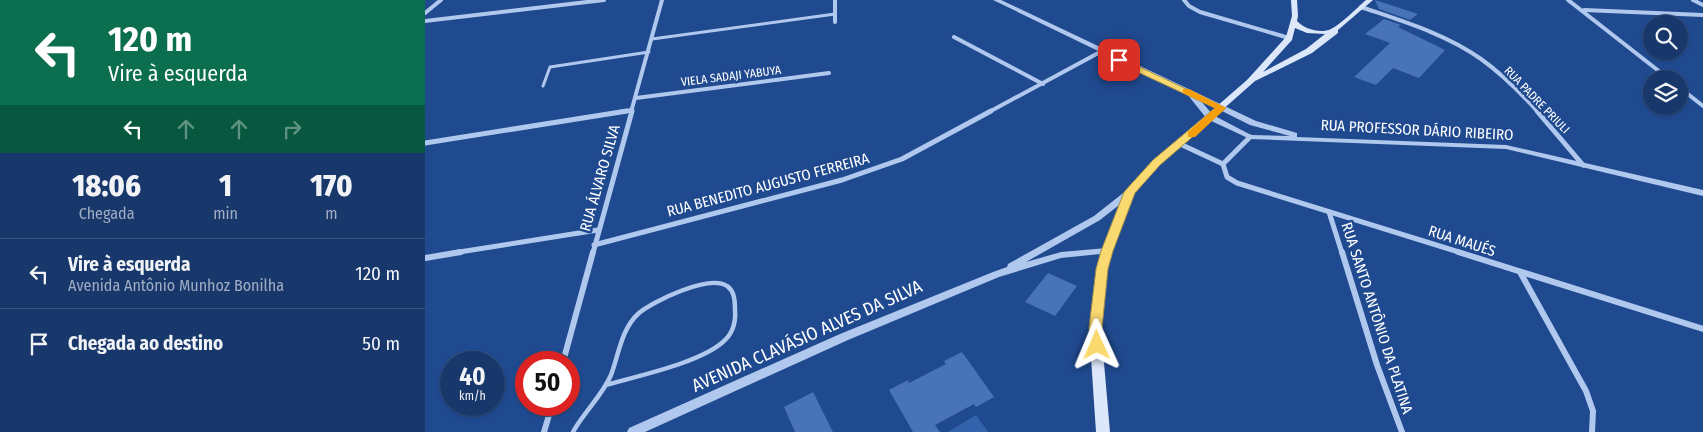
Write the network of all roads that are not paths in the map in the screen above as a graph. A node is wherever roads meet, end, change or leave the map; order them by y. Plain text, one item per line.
1 (441, 0) edge
2 (604, 0) edge
3 (662, 0) edge
4 (835, 0) edge
5 (996, 0) edge
6 (1184, 0) edge
7 (1294, 0) edge
8 (1370, 0) edge
9 (1569, 0) edge
10 (1693, 0) edge
11 (1703, 5) edge
12 (1361, 7) junction
13 (1583, 10) junction
14 (425, 13) edge
15 (835, 14) junction
16 (1703, 15) edge
17 (425, 21) edge
18 (1293, 21) junction
19 (835, 22) dead end
20 (1335, 31) junction
21 (955, 37) dead end
22 (1289, 38) junction
23 (653, 39) junction
24 (649, 52) junction
25 (1102, 52) junction
26 (1658, 70) edge
27 (829, 73) dead end
28 (1250, 82) junction
29 (1043, 84) junction
30 (543, 86) dead end
31 (1190, 93) junction
32 (1688, 94) edge
33 (636, 98) junction
34 (1703, 106) edge
35 (1221, 108) junction
36 (632, 110) junction
37 (1210, 118) junction
38 (1250, 137) junction
39 (1304, 138) junction
40 (425, 143) edge
41 (1180, 144) junction
42 (1223, 164) junction
43 (1583, 165) junction
44 (1130, 192) junction
45 (1703, 193) edge
46 (1329, 212) junction
47 (598, 230) junction
48 (594, 245) junction
49 (1107, 251) junction
50 (425, 258) edge
51 (1520, 272) junction
52 (996, 274) junction
53 (1703, 330) edge
54 (566, 351) edge
55 (606, 385) junction
56 (548, 416) edge
57 (544, 432) edge
58 (573, 432) edge
59 (633, 432) edge
60 (1103, 432) edge
61 (1402, 432) edge
62 (1593, 432) edge

1 - 14 street
2 - 17 street
3 - 23 street, RUA ÁLVARO SILVA
4 - 15 street
5 - 25 street
6 - 22 street
7 - 18 main road
8 - 12 main road
9 - 13 street
10 - 11 street
12 - 20 main road
12 - 43 street, RUA PADRE PRIULI
13 - 16 street
13 - 26 street
15 - 19 street
15 - 23 street
18 - 20 main road
18 - 22 main road
20 - 28 main road
21 - 29 street
22 - 28 main road
23 - 24 street, RUA ÁLVARO SILVA
24 - 30 street
24 - 33 street, RUA ÁLVARO SILVA
25 - 29 street, RUA BENEDITO AUGUSTO FERREIRA
25 - 31 street
27 - 33 street, VIELA SADAJI YABUYA
28 - 35 main road
29 - 48 street, RUA BENEDITO AUGUSTO FERREIRA
31 - 35 street
31 - 37 street
32 - 34 street
33 - 36 street, RUA ÁLVARO SILVA
35 - 37 main road
35 - 39 street, RUA PROFESSOR DÁRIO RIBEIRO
36 - 40 street
36 - 47 street, RUA ÁLVARO SILVA
37 - 38 street, RUA PROFESSOR DÁRIO RIBEIRO
37 - 41 main road
38 - 39 street, RUA PROFESSOR DÁRIO RIBEIRO
38 - 42 street
39 - 43 street, RUA PROFESSOR DÁRIO RIBEIRO
41 - 42 street, RUA MAUÉS
41 - 44 main road
42 - 46 street, RUA MAUÉS
43 - 45 street, RUA PROFESSOR DÁRIO RIBEIRO
44 - 49 main road
44 - 52 street, AVENIDA CLAVÁSIO ALVES DA SILVA
46 - 51 street, RUA MAUÉS
46 - 61 street, RUA SANTO ANTÔNIO DA PLATINA
47 - 48 street, RUA ÁLVARO SILVA
47 - 50 street
48 - 54 street, RUA ÁLVARO SILVA
49 - 52 street, AVENIDA CLAVÁSIO ALVES DA SILVA
49 - 60 main road
51 - 53 street, RUA MAUÉS
51 - 62 street
52 - 59 street, AVENIDA CLAVÁSIO ALVES DA SILVA
55 - 55 lane
55 - 58 lane
56 - 57 street

